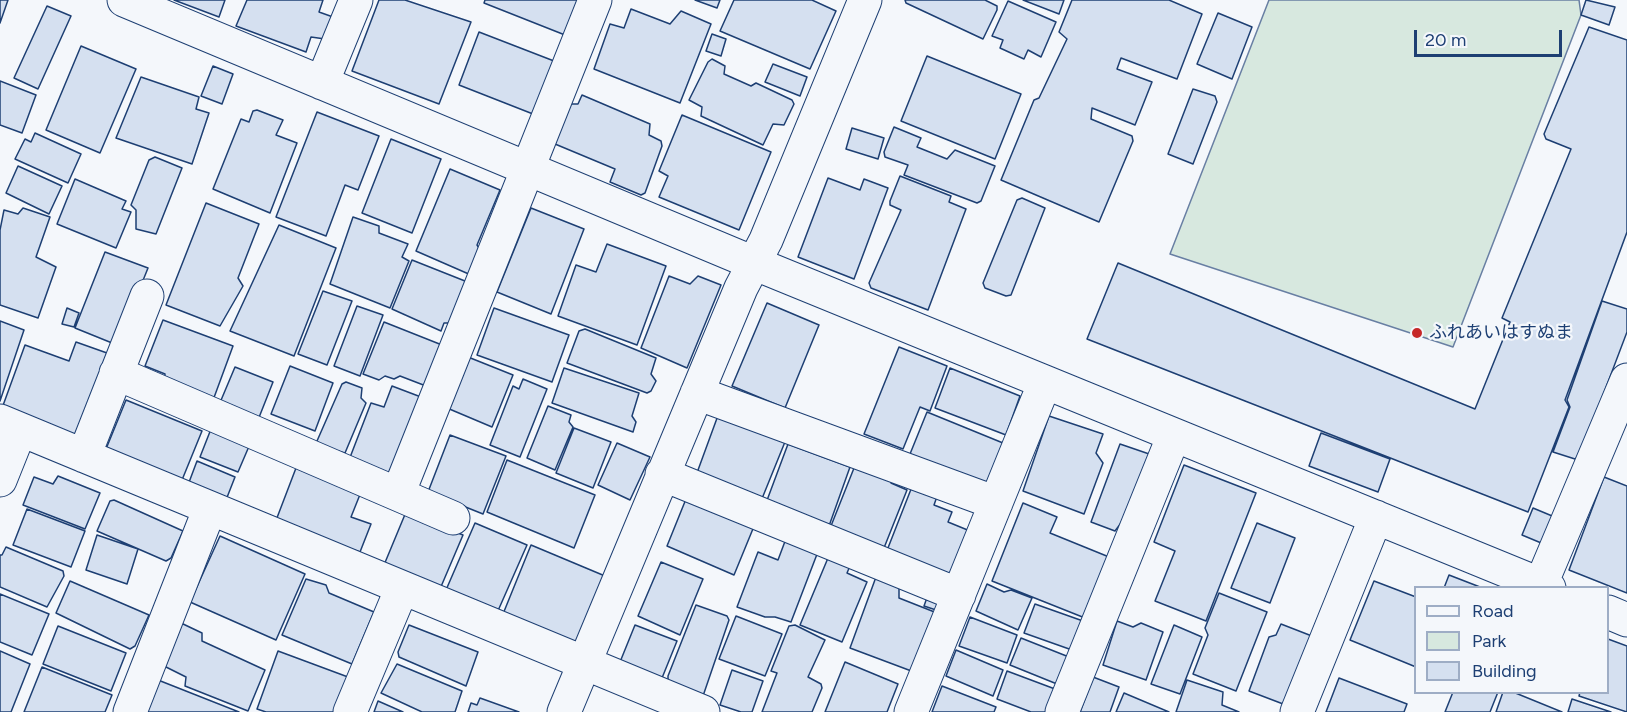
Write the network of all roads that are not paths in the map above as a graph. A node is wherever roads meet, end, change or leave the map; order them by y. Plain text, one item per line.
1 (124, 0) edge
2 (356, 0) edge
3 (595, 0) edge
4 (865, 0) edge
5 (322, 83) junction
6 (528, 168) junction
7 (756, 264) junction
8 (147, 296) dead end
9 (116, 373) junction
10 (1627, 380) edge
11 (1045, 382) junction
12 (697, 393) junction
13 (10, 425) edge
14 (1174, 435) junction
15 (84, 456) junction
16 (662, 474) junction
17 (0, 480) edge
18 (398, 494) junction
19 (996, 503) junction
20 (210, 508) junction
21 (1376, 517) junction
22 (453, 518) dead end
23 (1545, 586) edge
24 (402, 588) junction
25 (959, 595) junction
26 (1609, 612) edge
27 (1627, 620) edge
28 (584, 664) junction
29 (129, 712) edge
30 (350, 712) edge
31 (564, 712) edge
32 (703, 712) edge
33 (911, 712) edge
34 (1062, 712) edge
35 (1297, 712) edge

1 - 5 street
2 - 5 street
3 - 6 street
4 - 7 street
5 - 6 street
6 - 7 street
6 - 18 street
7 - 11 street
7 - 12 street
8 - 9 street
9 - 15 street
9 - 18 street
10 - 23 street
11 - 14 street
11 - 19 street
12 - 16 street
12 - 19 street
13 - 15 street
13 - 17 street
14 - 21 street
14 - 34 street
15 - 20 street
16 - 25 street
16 - 28 street
18 - 22 street
19 - 25 street
20 - 24 street
20 - 29 street
21 - 23 street
21 - 35 street
24 - 28 street
24 - 30 street
25 - 33 street
26 - 27 street
28 - 31 street
28 - 32 street

